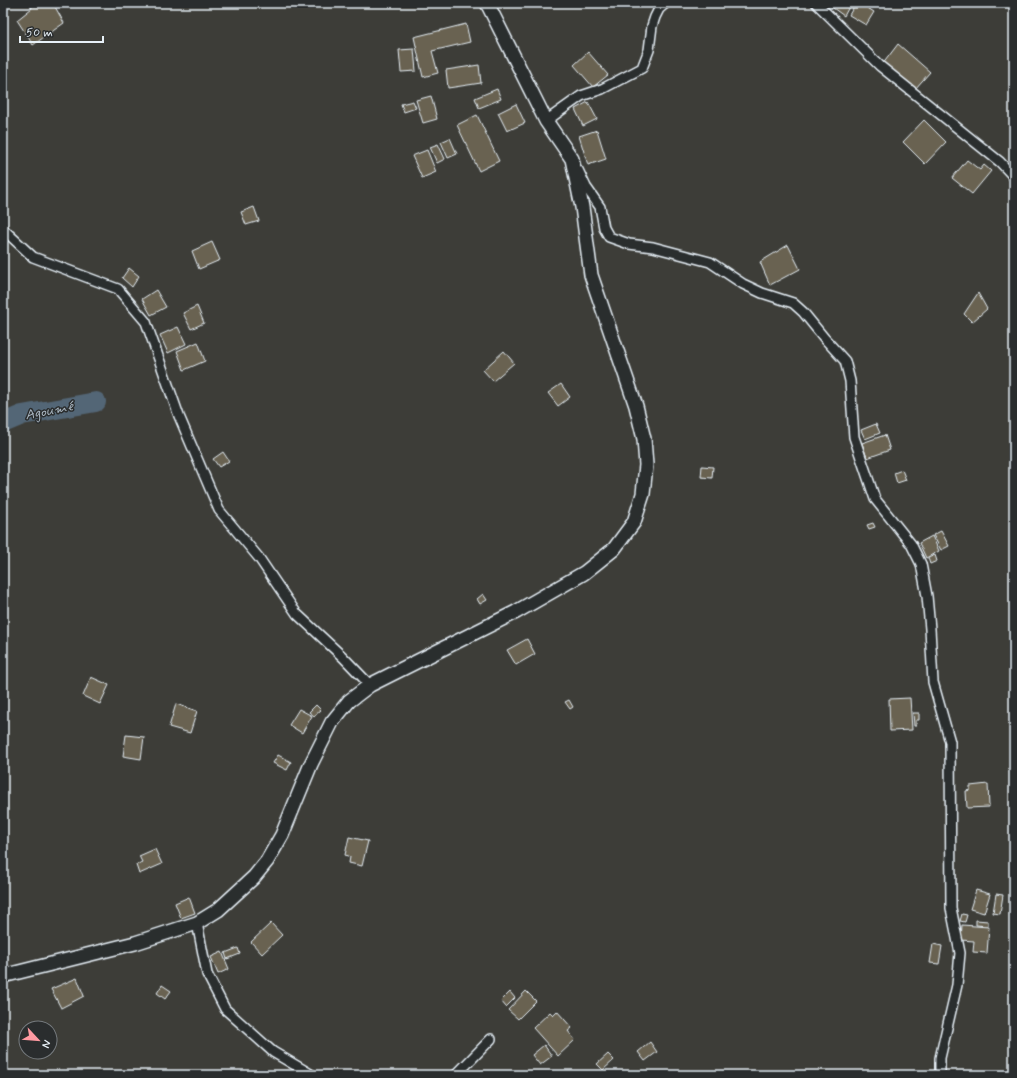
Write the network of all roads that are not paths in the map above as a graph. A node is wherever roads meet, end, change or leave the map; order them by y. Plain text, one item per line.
1 (487, 3) edge
2 (666, 3) edge
3 (816, 3) edge
4 (546, 121) junction
5 (572, 159) junction
6 (1014, 177) edge
7 (3, 229) edge
8 (370, 685) junction
9 (197, 923) junction
10 (3, 976) edge
11 (491, 1039) dead end
12 (312, 1075) edge
13 (456, 1075) edge
14 (940, 1075) edge

1 - 4 street
2 - 4 street
3 - 6 street
4 - 5 street
5 - 8 street
5 - 14 street
7 - 8 street
8 - 9 street
9 - 10 street
9 - 12 street
11 - 13 street

